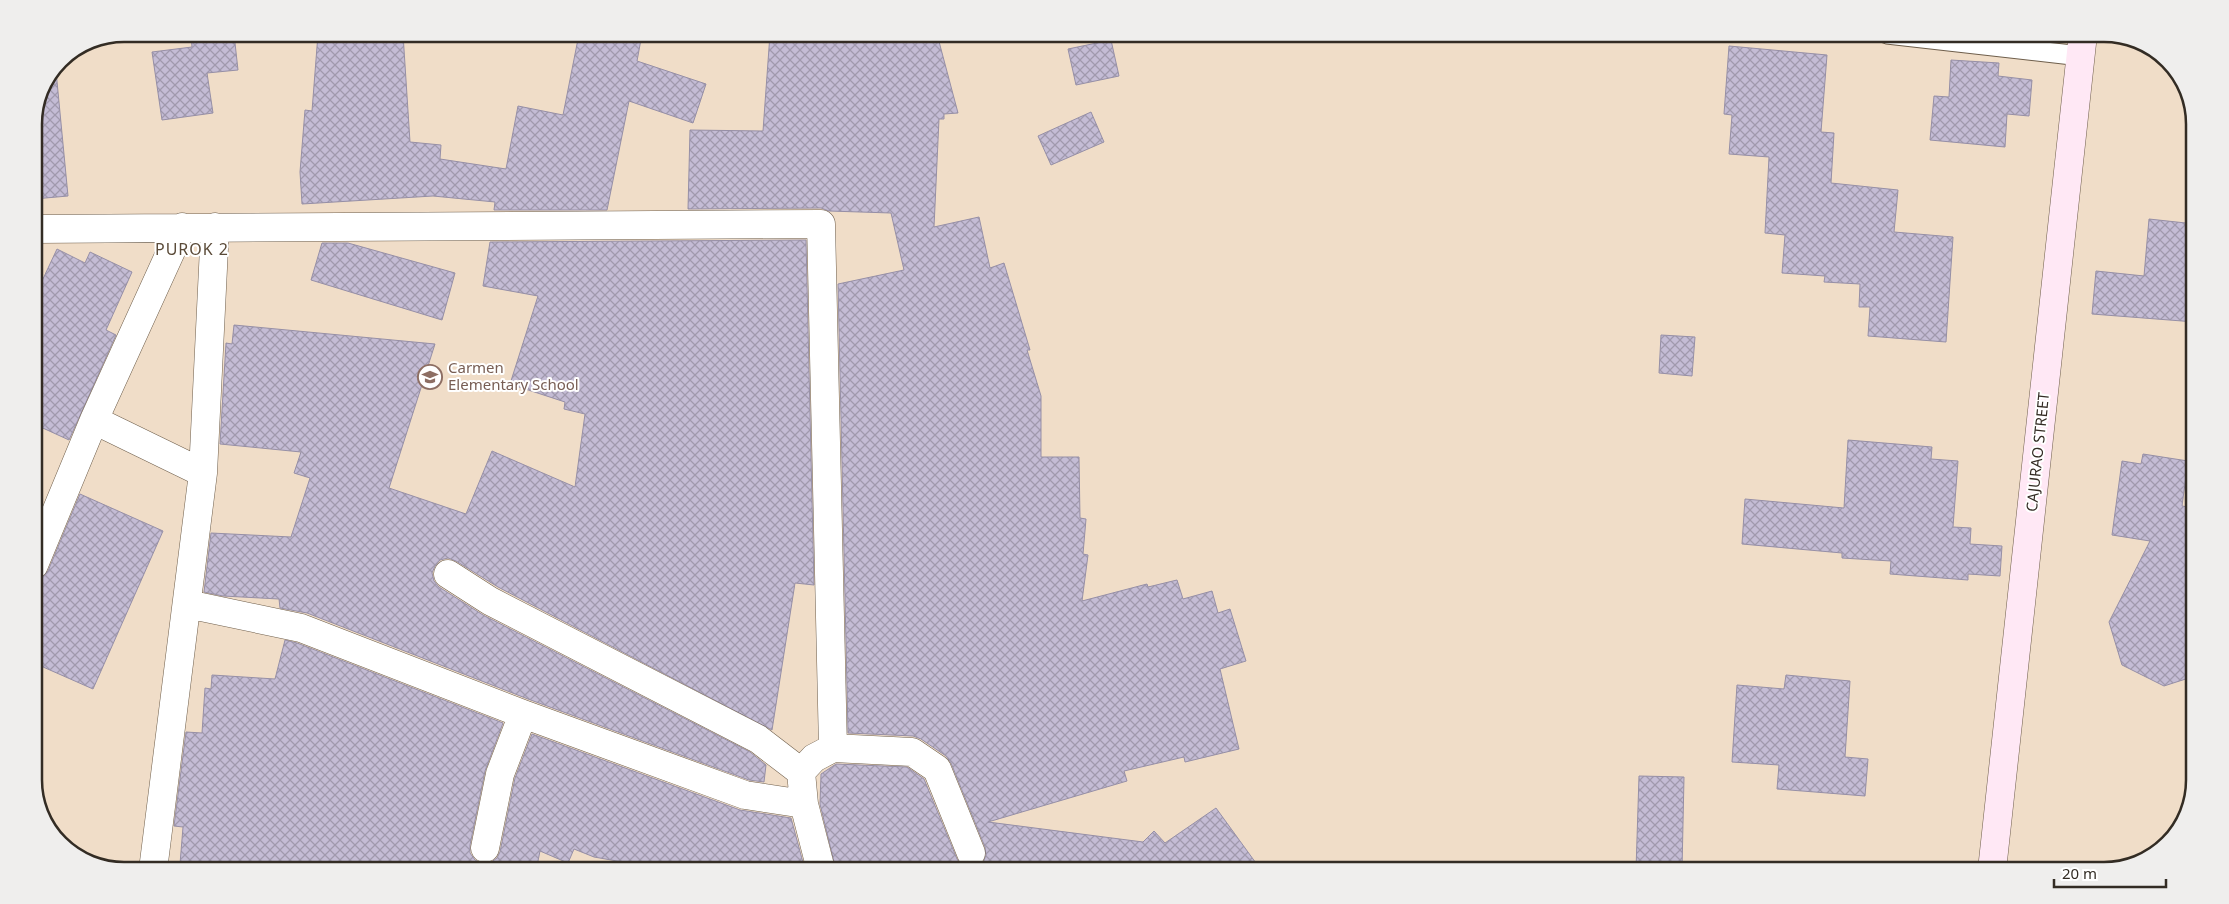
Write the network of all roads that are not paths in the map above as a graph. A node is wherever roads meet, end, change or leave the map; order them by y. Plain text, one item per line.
1 (2029, 42) edge
2 (2082, 45) edge
3 (182, 227) junction
4 (215, 227) junction
5 (42, 229) edge
6 (94, 420) junction
7 (203, 473) junction
8 (43, 544) edge
9 (448, 574) dead end
10 (187, 604) junction
11 (524, 714) junction
12 (833, 748) junction
13 (801, 772) junction
14 (804, 804) junction
15 (485, 848) dead end
16 (972, 853) dead end
17 (154, 862) edge
18 (819, 862) edge
19 (1993, 862) edge

1 - 2 lane
2 - 19 street, CAJURAO STREET
3 - 4 street
3 - 5 street
3 - 6 street
4 - 7 street
4 - 12 street
6 - 7 street
6 - 8 street
7 - 10 street
9 - 13 street
10 - 11 street
10 - 17 street
11 - 14 street
11 - 15 street
12 - 13 street
12 - 16 street
13 - 14 street
14 - 18 street

